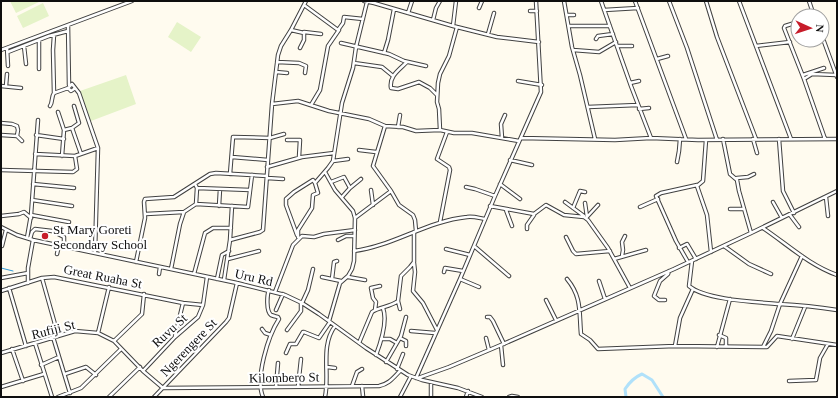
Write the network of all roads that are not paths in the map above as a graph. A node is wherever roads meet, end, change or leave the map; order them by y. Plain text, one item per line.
1 (132, 1) edge
2 (306, 1) edge
3 (366, 1) edge
4 (412, 1) edge
5 (440, 1) edge
6 (456, 1) edge
7 (482, 1) edge
8 (536, 1) edge
9 (564, 1) edge
10 (601, 1) edge
11 (635, 1) edge
12 (669, 1) edge
13 (706, 1) edge
14 (739, 1) edge
15 (375, 2) edge
16 (304, 5) junction
17 (479, 8) dead end
18 (638, 8) junction
19 (394, 9) junction
20 (604, 10) junction
21 (530, 11) dead end
22 (537, 11) junction
23 (408, 13) junction
24 (494, 13) dead end
25 (567, 15) junction
26 (574, 15) dead end
27 (363, 19) junction
28 (433, 20) junction
29 (68, 25) junction
30 (790, 25) edge
31 (453, 26) junction
32 (569, 26) junction
33 (610, 26) junction
34 (457, 28) junction
35 (291, 30) junction
36 (339, 30) junction
37 (68, 31) junction
38 (304, 32) junction
39 (54, 34) junction
40 (320, 34) dead end
41 (488, 34) junction
42 (613, 34) junction
43 (39, 40) junction
44 (596, 40) dead end
45 (539, 42) junction
46 (616, 42) junction
47 (790, 42) joint
48 (341, 43) dead end
49 (24, 46) junction
50 (356, 46) junction
51 (617, 46) junction
52 (632, 46) dead end
53 (756, 46) junction
54 (7, 48) junction
55 (300, 48) dead end
56 (792, 48) edge
57 (826, 48) edge
58 (1, 50) edge
59 (573, 50) junction
60 (8, 52) junction
61 (384, 53) junction
62 (668, 56) dead end
63 (657, 59) junction
64 (277, 62) junction
65 (407, 62) junction
66 (354, 63) junction
67 (26, 64) dead end
68 (8, 66) dead end
69 (426, 66) dead end
70 (40, 68) dead end
71 (824, 68) dead end
72 (276, 72) junction
73 (287, 72) dead end
74 (305, 73) dead end
75 (7, 74) dead end
76 (393, 76) junction
77 (837, 76) edge
78 (804, 77) junction
79 (518, 81) dead end
80 (639, 81) dead end
81 (630, 83) junction
82 (542, 85) junction
83 (1, 86) edge
84 (6, 86) junction
85 (69, 86) junction
86 (21, 88) dead end
87 (74, 89) junction
88 (54, 93) junction
89 (437, 96) junction
90 (272, 104) junction
91 (311, 105) junction
92 (638, 105) junction
93 (50, 106) dead end
94 (74, 106) dead end
95 (588, 107) junction
96 (649, 108) dead end
97 (639, 109) junction
98 (58, 112) dead end
99 (340, 113) junction
100 (400, 115) dead end
101 (505, 115) dead end
102 (38, 120) dead end
103 (1, 123) edge
104 (385, 126) junction
105 (398, 127) junction
106 (72, 128) junction
107 (64, 130) junction
108 (440, 130) junction
109 (447, 132) junction
110 (284, 134) dead end
111 (1, 135) edge
112 (36, 135) junction
113 (17, 136) junction
114 (270, 138) junction
115 (502, 138) junction
116 (521, 138) junction
117 (651, 138) junction
118 (64, 139) junction
119 (595, 139) junction
120 (680, 139) junction
121 (686, 139) junction
122 (723, 139) junction
123 (755, 139) junction
124 (779, 139) junction
125 (791, 139) junction
126 (825, 139) junction
127 (837, 139) edge
128 (287, 140) dead end
129 (706, 140) junction
130 (717, 140) junction
131 (22, 141) dead end
132 (520, 141) junction
133 (98, 148) junction
134 (359, 150) dead end
135 (376, 152) junction
136 (334, 153) junction
137 (757, 153) dead end
138 (35, 154) junction
139 (81, 154) junction
140 (62, 156) junction
141 (76, 156) junction
142 (232, 157) junction
143 (299, 158) junction
144 (348, 159) dead end
145 (268, 160) junction
146 (510, 160) junction
147 (333, 161) junction
148 (677, 162) dead end
149 (532, 165) dead end
150 (267, 167) junction
151 (1, 170) edge
152 (34, 171) junction
153 (325, 172) junction
154 (230, 174) junction
155 (754, 174) dead end
156 (252, 175) junction
157 (267, 177) junction
158 (736, 178) junction
159 (361, 179) dead end
160 (283, 180) dead end
161 (331, 182) junction
162 (315, 183) junction
163 (33, 184) junction
164 (195, 184) junction
165 (500, 184) junction
166 (697, 185) junction
167 (466, 187) dead end
168 (74, 188) dead end
169 (197, 188) junction
170 (350, 188) junction
171 (220, 189) junction
172 (250, 190) junction
173 (371, 190) dead end
174 (391, 191) junction
175 (837, 191) edge
176 (585, 192) dead end
177 (495, 196) junction
178 (826, 197) junction
179 (342, 198) junction
180 (520, 199) dead end
181 (658, 199) junction
182 (32, 200) junction
183 (565, 202) dead end
184 (773, 202) dead end
185 (585, 203) dead end
186 (196, 204) junction
187 (373, 205) junction
188 (598, 205) dead end
189 (72, 206) dead end
190 (219, 206) junction
191 (232, 206) junction
192 (490, 206) junction
193 (640, 207) dead end
194 (573, 208) junction
195 (506, 209) junction
196 (730, 209) dead end
197 (744, 209) junction
198 (184, 212) junction
199 (794, 213) junction
200 (146, 214) junction
201 (535, 214) junction
202 (790, 214) junction
203 (1, 216) edge
204 (828, 216) dead end
205 (31, 217) junction
206 (355, 218) junction
207 (586, 218) junction
208 (782, 218) junction
209 (485, 219) junction
210 (69, 222) dead end
211 (440, 222) junction
212 (512, 226) dead end
213 (1, 227) edge
214 (799, 227) dead end
215 (231, 228) junction
216 (763, 228) junction
217 (527, 229) dead end
218 (6, 230) junction
219 (354, 230) junction
220 (415, 231) junction
221 (751, 233) junction
222 (1, 236) edge
223 (354, 236) junction
224 (625, 236) dead end
225 (5, 237) junction
226 (566, 237) dead end
227 (298, 238) junction
228 (28, 239) junction
229 (33, 240) junction
230 (230, 240) junction
231 (338, 240) dead end
232 (59, 245) junction
233 (2, 246) dead end
234 (64, 246) junction
235 (474, 246) junction
236 (724, 246) junction
237 (679, 248) junction
238 (446, 249) dead end
239 (646, 250) dead end
240 (229, 251) junction
241 (259, 251) dead end
242 (354, 251) junction
243 (610, 251) junction
244 (95, 252) junction
245 (711, 252) junction
246 (57, 254) dead end
247 (470, 255) junction
248 (622, 256) junction
249 (802, 256) junction
250 (614, 259) junction
251 (696, 259) junction
252 (228, 260) junction
253 (337, 261) dead end
254 (692, 261) junction
255 (136, 262) junction
256 (414, 262) junction
257 (688, 262) junction
258 (160, 266) junction
259 (171, 269) junction
260 (314, 269) dead end
261 (463, 271) junction
262 (669, 271) junction
263 (444, 272) dead end
264 (28, 273) junction
265 (159, 274) dead end
266 (194, 274) junction
267 (771, 274) dead end
268 (837, 275) edge
269 (509, 276) dead end
270 (207, 277) junction
271 (347, 277) junction
272 (1, 278) edge
273 (42, 278) junction
274 (322, 278) dead end
275 (217, 279) junction
276 (332, 279) junction
277 (460, 279) junction
278 (567, 279) dead end
279 (224, 280) junction
280 (365, 280) dead end
281 (342, 281) junction
282 (599, 281) dead end
283 (28, 283) junction
284 (237, 283) junction
285 (380, 286) dead end
286 (109, 287) junction
287 (479, 287) dead end
288 (9, 288) junction
289 (630, 288) junction
290 (693, 289) junction
291 (269, 290) junction
292 (1, 291) edge
293 (275, 292) junction
294 (144, 294) junction
295 (283, 294) junction
296 (605, 299) junction
297 (730, 299) junction
298 (546, 300) dead end
299 (665, 300) dead end
300 (398, 301) junction
301 (183, 303) junction
302 (302, 303) junction
303 (780, 304) junction
304 (203, 305) junction
305 (805, 307) junction
306 (383, 308) junction
307 (400, 309) dead end
308 (276, 310) dead end
309 (375, 310) junction
310 (580, 310) junction
311 (837, 310) edge
312 (406, 317) dead end
313 (487, 317) dead end
314 (556, 320) junction
315 (329, 322) junction
316 (335, 326) junction
317 (262, 329) dead end
318 (287, 330) dead end
319 (411, 331) dead end
320 (436, 332) junction
321 (98, 333) junction
322 (58, 335) junction
323 (271, 335) junction
324 (719, 336) junction
325 (53, 337) junction
326 (175, 337) junction
327 (400, 338) junction
328 (486, 338) dead end
329 (381, 339) junction
330 (792, 339) junction
331 (114, 341) junction
332 (397, 342) junction
333 (359, 343) junction
334 (35, 344) junction
335 (503, 344) junction
336 (828, 344) junction
337 (837, 345) edge
338 (26, 346) junction
339 (406, 346) dead end
340 (675, 346) junction
341 (726, 346) junction
342 (716, 347) junction
343 (763, 347) junction
344 (12, 349) junction
345 (121, 349) junction
346 (489, 350) junction
347 (1, 352) edge
348 (286, 353) dead end
349 (403, 354) dead end
350 (376, 355) junction
351 (59, 357) junction
352 (301, 359) dead end
353 (386, 362) junction
354 (278, 363) dead end
355 (41, 365) junction
356 (503, 365) dead end
357 (140, 367) junction
358 (327, 367) junction
359 (335, 368) dead end
360 (362, 369) dead end
361 (143, 370) junction
362 (398, 370) junction
363 (44, 374) junction
364 (65, 374) junction
365 (96, 375) junction
366 (411, 376) junction
367 (417, 378) junction
368 (23, 380) junction
369 (431, 382) junction
370 (789, 382) dead end
371 (327, 386) junction
372 (352, 386) junction
373 (362, 386) junction
374 (1, 387) edge
375 (276, 387) junction
376 (298, 387) junction
377 (163, 388) junction
378 (261, 388) junction
379 (468, 391) junction
380 (70, 393) junction
381 (364, 396) edge
382 (52, 397) edge
383 (58, 397) edge
384 (109, 397) edge
385 (154, 397) edge
386 (263, 397) edge
387 (322, 397) edge
388 (325, 397) edge
389 (400, 397) edge
390 (431, 397) edge
391 (466, 397) edge
392 (482, 397) edge
393 (509, 397) edge
394 (518, 397) edge

1 - 29 street
2 - 16 street
3 - 15 street
3 - 27 street
4 - 23 street
5 - 28 street
6 - 31 street
7 - 17 street
8 - 22 street
9 - 25 street
10 - 20 street
11 - 18 street
12 - 130 street
13 - 123 street
14 - 53 street
15 - 19 street
16 - 35 street
16 - 36 street
18 - 20 street
18 - 63 street
19 - 23 street
19 - 61 street
20 - 33 street
21 - 22 street
22 - 45 street
23 - 28 street
24 - 41 street
25 - 26 street
25 - 32 street
27 - 36 street
27 - 50 street
28 - 31 street
29 - 37 street
29 - 54 street
30 - 47 street
31 - 34 street
32 - 33 street
32 - 59 street
33 - 42 street
34 - 41 street
34 - 89 street
35 - 38 street
35 - 64 street
36 - 91 street
37 - 39 street
37 - 85 street
38 - 40 street
38 - 55 street
39 - 43 street
39 - 88 street
41 - 45 street
42 - 44 street
42 - 46 street
43 - 49 street
43 - 70 street
45 - 82 street
46 - 51 street
46 - 59 street
47 - 53 street
48 - 50 street
49 - 60 street
49 - 67 street
50 - 61 street
50 - 66 street
51 - 52 street
51 - 81 street
53 - 125 street
54 - 58 street
54 - 60 street
56 - 78 street
57 - 77 street
59 - 95 street
60 - 68 street
61 - 65 street
62 - 63 street
63 - 121 street
64 - 72 street
64 - 74 street
65 - 69 street
65 - 76 street
66 - 76 street
66 - 99 street
71 - 78 street
72 - 73 street
72 - 90 street
75 - 84 street
76 - 89 street
77 - 78 street
78 - 126 street
79 - 82 street
80 - 81 street
81 - 92 street
82 - 116 street
83 - 84 street
84 - 86 street
85 - 87 street
85 - 87 street
85 - 88 street
87 - 133 street
88 - 93 street
89 - 108 street
90 - 91 street
90 - 114 street
91 - 99 street
92 - 95 street
92 - 97 street
94 - 106 street
95 - 119 street
96 - 97 street
97 - 117 street
98 - 107 street
99 - 104 street
99 - 136 street
100 - 105 street
101 - 115 street
102 - 112 street
103 - 113 street
104 - 105 street
104 - 135 street
105 - 108 street
106 - 107 street
106 - 139 street
107 - 118 street
108 - 109 street
109 - 115 street
109 - 211 street
110 - 114 street
111 - 113 street
112 - 118 street
112 - 138 street
113 - 131 street
114 - 142 street
114 - 145 street
115 - 132 street
116 - 119 street
116 - 132 street
117 - 119 street
117 - 120 street
118 - 140 street
120 - 121 street
120 - 148 street
121 - 129 street
122 - 123 street
122 - 130 street
122 - 158 street
123 - 124 street
123 - 137 street
124 - 125 street
124 - 199 street
125 - 126 street
126 - 127 street
128 - 143 street
129 - 130 street
129 - 166 street
132 - 146 street
133 - 139 street
133 - 244 street
134 - 135 street
135 - 174 street
136 - 143 street
136 - 147 street
138 - 140 street
138 - 152 street
139 - 141 street
140 - 141 street
141 - 152 street
142 - 145 street
142 - 154 street
143 - 150 street
144 - 147 street
145 - 150 street
146 - 149 street
146 - 165 street
147 - 153 street
150 - 157 street
151 - 152 street
152 - 163 street
153 - 161 street
153 - 162 street
154 - 156 street
154 - 164 street
155 - 158 street
156 - 157 street
156 - 172 street
157 - 160 street
157 - 230 street
158 - 197 street
159 - 170 street
161 - 170 street
161 - 179 street
162 - 227 street
162 - 227 street
163 - 168 street
163 - 182 street
164 - 169 street
164 - 200 street
165 - 177 street
165 - 180 street
166 - 181 street
166 - 245 street
167 - 177 street
169 - 171 street
169 - 186 street
170 - 179 street
171 - 172 street
171 - 190 street
172 - 191 street
173 - 187 street
174 - 187 street
174 - 220 street
175 - 178 street
176 - 194 street
177 - 192 street
178 - 199 street
178 - 204 street
179 - 206 street
181 - 193 street
181 - 237 street
182 - 189 street
182 - 205 street
183 - 194 street
184 - 208 street
185 - 207 street
186 - 190 street
186 - 198 street
187 - 206 street
188 - 207 street
190 - 191 street
191 - 215 street
192 - 195 street
192 - 209 street
194 - 207 street
195 - 201 street
195 - 212 street
196 - 197 street
197 - 221 street
198 - 200 street
198 - 259 street
199 - 202 street
200 - 255 street
201 - 207 street
201 - 217 street
202 - 208 street
202 - 214 street
203 - 205 street
205 - 210 street
205 - 228 street
206 - 219 street
207 - 243 street
208 - 216 street
209 - 211 street
209 - 235 street
211 - 220 street
213 - 218 street, Uru Rd
215 - 230 street
215 - 266 street
216 - 221 street
216 - 249 street
218 - 225 street
218 - 228 street, Uru Rd
219 - 223 street
219 - 227 street
220 - 242 street
220 - 256 street
221 - 236 street
222 - 225 street
223 - 231 street
223 - 242 street
224 - 248 street
225 - 233 street
226 - 243 street
227 - 293 street
228 - 229 street, Uru Rd
228 - 234 street
229 - 232 street, Uru Rd
229 - 264 street
230 - 240 street
232 - 234 street, Uru Rd
232 - 246 street
234 - 244 street, Uru Rd
235 - 247 street
235 - 269 street
236 - 245 street
236 - 267 street
237 - 251 street
237 - 257 street
238 - 247 street
239 - 248 street
240 - 252 street
240 - 275 street
241 - 252 street
242 - 271 street
243 - 250 street
244 - 255 street, Uru Rd
245 - 251 street
247 - 261 street
248 - 250 street
249 - 268 street
249 - 303 street
250 - 289 street
251 - 254 street
252 - 279 street
253 - 276 street
254 - 257 street
254 - 290 street
255 - 258 street, Uru Rd
256 - 300 street
256 - 320 street
257 - 262 street
258 - 259 street, Uru Rd
258 - 265 street
259 - 266 street, Uru Rd
260 - 302 street
261 - 263 street
261 - 277 street
262 - 289 street
262 - 299 street
264 - 272 street
264 - 283 street
266 - 270 street, Uru Rd
270 - 275 street, Uru Rd
270 - 304 street, Ruvu St
271 - 280 street
271 - 281 street
273 - 283 street, Great Ruaha St
273 - 286 street, Great Ruaha St
273 - 322 street
274 - 276 street
275 - 279 street, Uru Rd
276 - 281 street
277 - 287 street
277 - 320 street
278 - 310 street
279 - 284 street, Uru Rd
281 - 315 street
282 - 296 street
283 - 288 street, Great Ruaha St
284 - 291 street, Uru Rd
284 - 377 street, Ngerengere St
285 - 309 street
286 - 294 street, Great Ruaha St
286 - 321 street
288 - 292 street, Great Ruaha St
288 - 338 street
289 - 296 street
290 - 297 street
290 - 340 street
291 - 293 street, Uru Rd
291 - 323 street
293 - 295 street, Uru Rd
294 - 301 street, Great Ruaha St
294 - 331 street
295 - 302 street, Uru Rd
295 - 308 street
296 - 310 street
297 - 303 street
297 - 324 street
298 - 314 street
300 - 306 street
300 - 307 street
301 - 304 street, Great Ruaha St
301 - 326 street
302 - 315 street, Uru Rd
302 - 318 street
303 - 305 street
303 - 343 street
304 - 326 street, Ruvu St
305 - 311 street
305 - 330 street
306 - 309 street
306 - 329 street
309 - 333 street
310 - 314 street
310 - 340 street
312 - 327 street
313 - 335 street
314 - 335 street
315 - 316 street, Uru Rd
315 - 348 street
316 - 333 street, Uru Rd
316 - 358 street
317 - 323 street
319 - 320 street
320 - 367 street
321 - 322 street, Rufiji St
321 - 331 street, Rufiji St
322 - 325 street, Rufiji St
323 - 378 street
324 - 341 street
324 - 342 street
325 - 334 street, Rufiji St
325 - 351 street
326 - 361 street, Ruvu St
327 - 332 street
327 - 339 street
328 - 346 street
329 - 332 street
329 - 350 street
330 - 336 street
330 - 343 street
331 - 345 street, Rufiji St
332 - 353 street
333 - 350 street, Uru Rd
334 - 338 street, Rufiji St
334 - 355 street
335 - 346 street
335 - 356 street
336 - 337 street
336 - 370 street
338 - 344 street, Rufiji St
340 - 342 street
341 - 342 street
341 - 343 street
344 - 347 street, Rufiji St
344 - 368 street
345 - 357 street, Rufiji St
345 - 365 street
346 - 367 street
349 - 362 street
350 - 353 street, Uru Rd
351 - 355 street
351 - 364 street
352 - 376 street
353 - 362 street, Uru Rd
354 - 375 street
355 - 363 street
357 - 361 street, Rufiji St
357 - 384 street
358 - 359 street
358 - 371 street
360 - 372 street
361 - 377 street, Rufiji St
362 - 366 street, Uru Rd
362 - 373 street, Kilombero St
363 - 368 street
363 - 382 street
364 - 365 street
364 - 380 street
365 - 380 street
366 - 367 street, Uru Rd
366 - 389 street
367 - 369 street, Uru Rd
368 - 374 street
369 - 379 street, Uru Rd
369 - 390 street
371 - 372 street, Kilombero St
371 - 376 street, Kilombero St
371 - 388 street
372 - 373 street, Kilombero St
373 - 381 street
375 - 376 street, Kilombero St
375 - 378 street, Kilombero St
377 - 378 street, Kilombero St
377 - 385 street, Ngerengere St
378 - 386 street
379 - 391 street
379 - 392 street, Uru Rd
380 - 383 street
387 - 388 street
393 - 394 street

